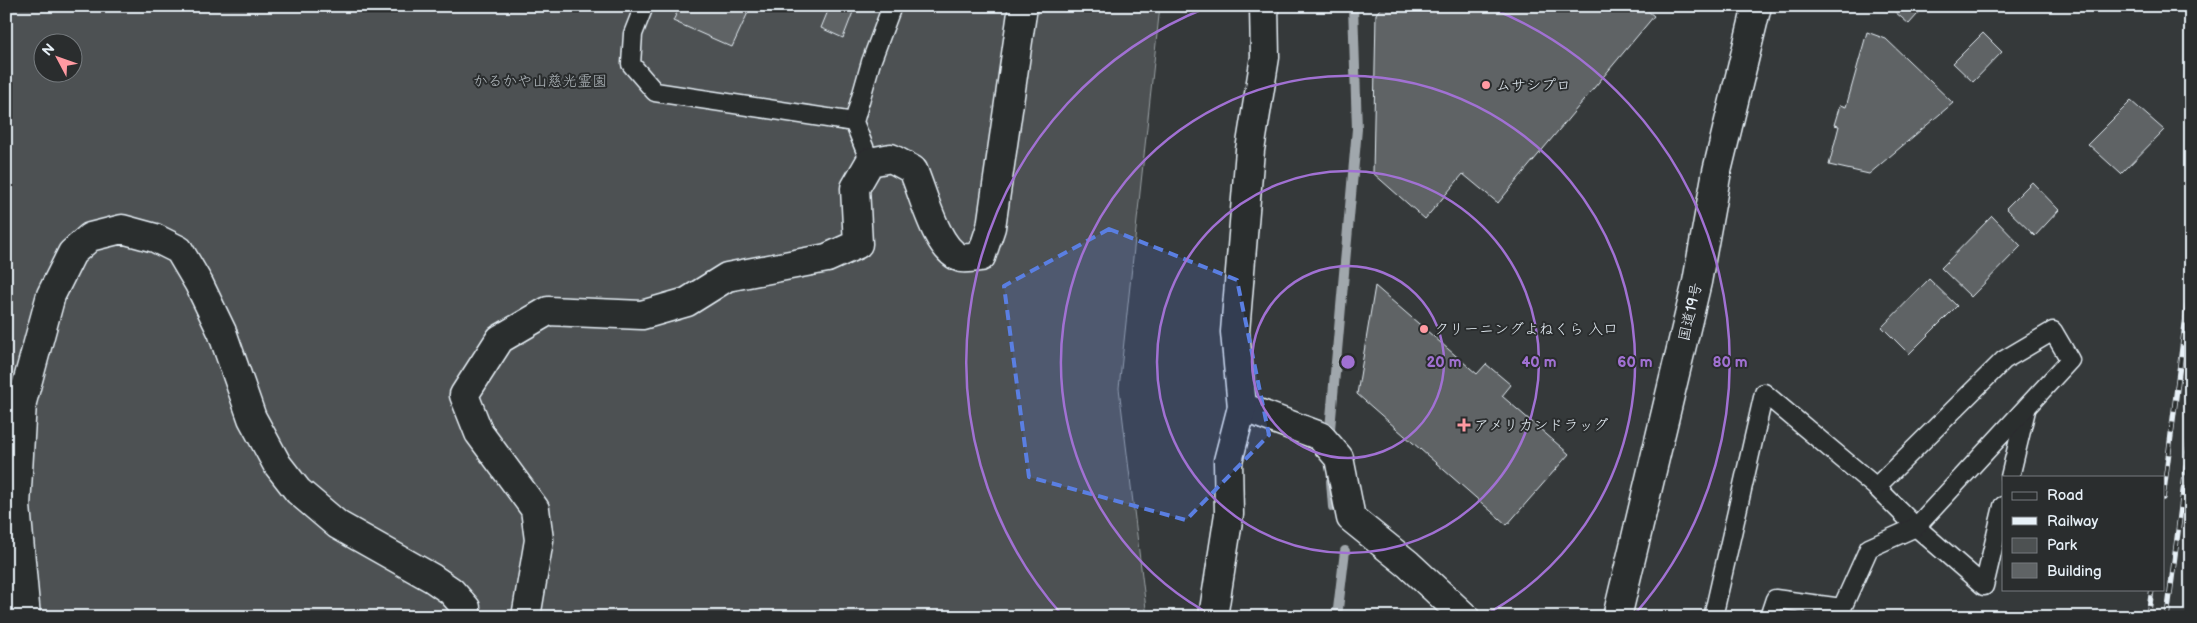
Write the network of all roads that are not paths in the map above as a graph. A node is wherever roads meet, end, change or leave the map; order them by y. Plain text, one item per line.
1 (644, 6) edge
2 (892, 6) edge
3 (1023, 6) edge
4 (1264, 6) edge
5 (1757, 6) edge
6 (854, 122) junction
7 (870, 162) junction
8 (1242, 407) junction
9 (2027, 407) junction
10 (2010, 476) edge
11 (1876, 488) junction
12 (2002, 510) edge
13 (1916, 527) junction
14 (26, 617) edge
15 (465, 617) edge
16 (526, 617) edge
17 (1213, 617) edge
18 (1465, 617) edge
19 (1617, 617) edge
20 (1713, 617) edge
21 (1769, 617) edge

1 - 6 lane
2 - 6 lane
3 - 7 main road
4 - 8 main road
5 - 19 main road, 国道19号
6 - 7 lane
7 - 16 main road
8 - 17 main road
8 - 18 main road
9 - 10 lane
9 - 11 lane
9 - 13 lane
11 - 13 lane
11 - 20 lane
12 - 13 lane
13 - 21 lane
14 - 15 main road

